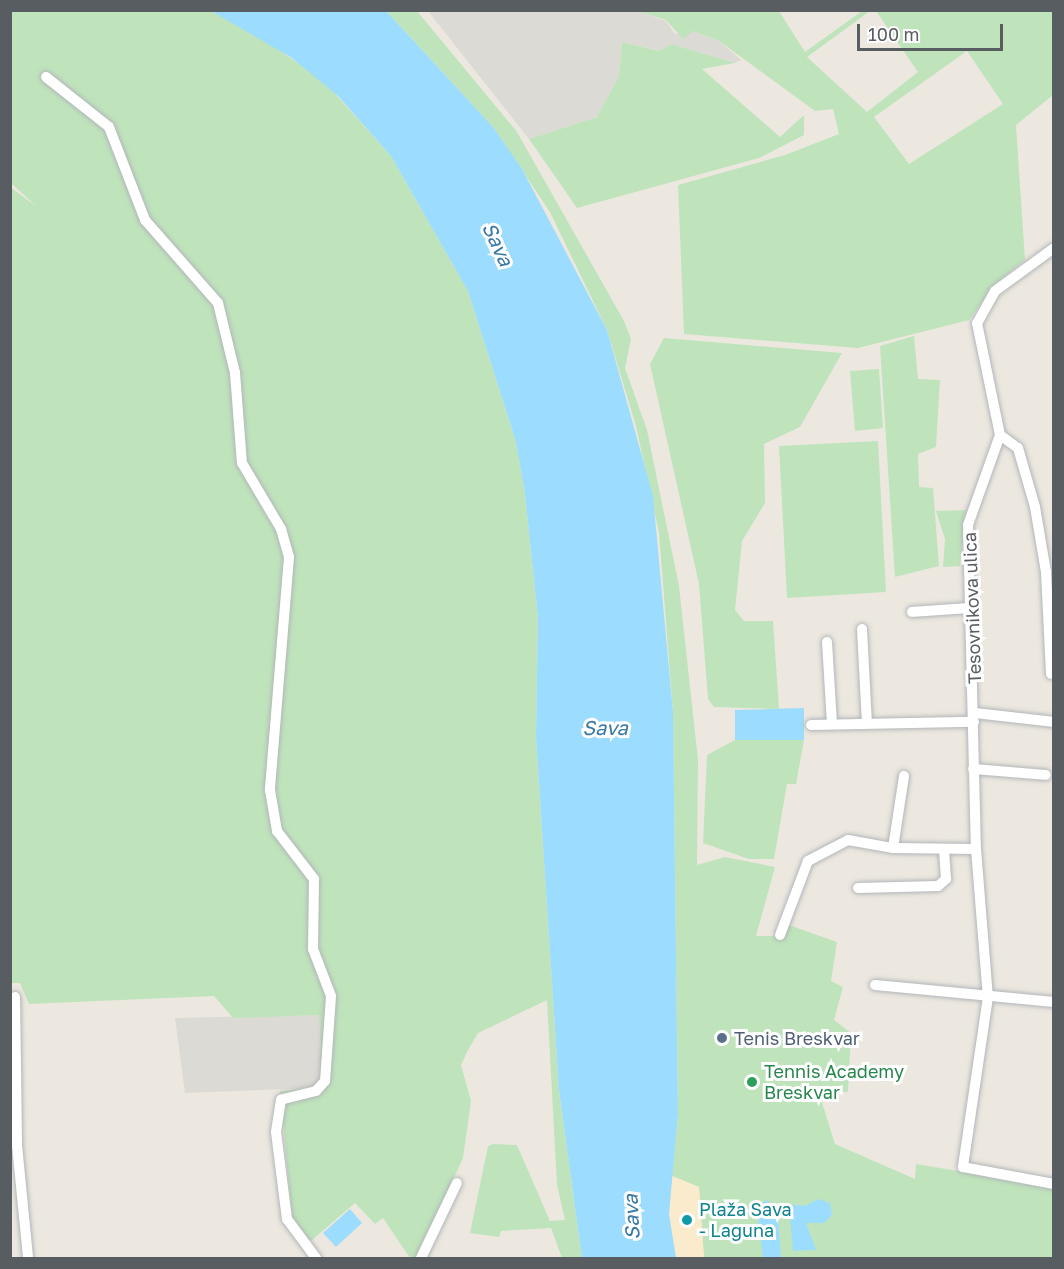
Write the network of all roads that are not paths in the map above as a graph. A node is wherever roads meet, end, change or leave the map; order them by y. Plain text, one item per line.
1 (46, 77) dead end
2 (1053, 248) edge
3 (1000, 435) junction
4 (968, 608) junction
5 (912, 612) dead end
6 (862, 629) dead end
7 (827, 642) dead end
8 (1051, 675) dead end
9 (974, 718) junction
10 (1053, 722) edge
11 (832, 723) junction
12 (867, 723) junction
13 (811, 725) dead end
14 (973, 769) junction
15 (1046, 775) dead end
16 (904, 776) dead end
17 (893, 848) junction
18 (976, 849) junction
19 (944, 850) junction
20 (858, 888) dead end
21 (780, 935) dead end
22 (875, 985) dead end
23 (15, 997) dead end
24 (987, 997) junction
25 (1053, 1002) edge
26 (457, 1183) dead end
27 (1053, 1184) edge
28 (28, 1258) edge
29 (316, 1258) edge
30 (421, 1258) edge

1 - 29 street
2 - 3 street
3 - 4 street, Tesovnikova ulica
3 - 8 street
4 - 5 street
4 - 9 street, Tesovnikova ulica
6 - 12 street
7 - 11 street
9 - 10 street
9 - 12 street
9 - 14 street, Tesovnikova ulica
11 - 12 street
11 - 13 street
14 - 15 street
14 - 18 street, Tesovnikova ulica
16 - 17 street
17 - 19 street
17 - 21 street
18 - 19 street
18 - 24 street, Tesovnikova ulica
19 - 20 street
22 - 24 street
23 - 28 street
24 - 25 street
24 - 27 street, Tesovnikova ulica
26 - 30 street

